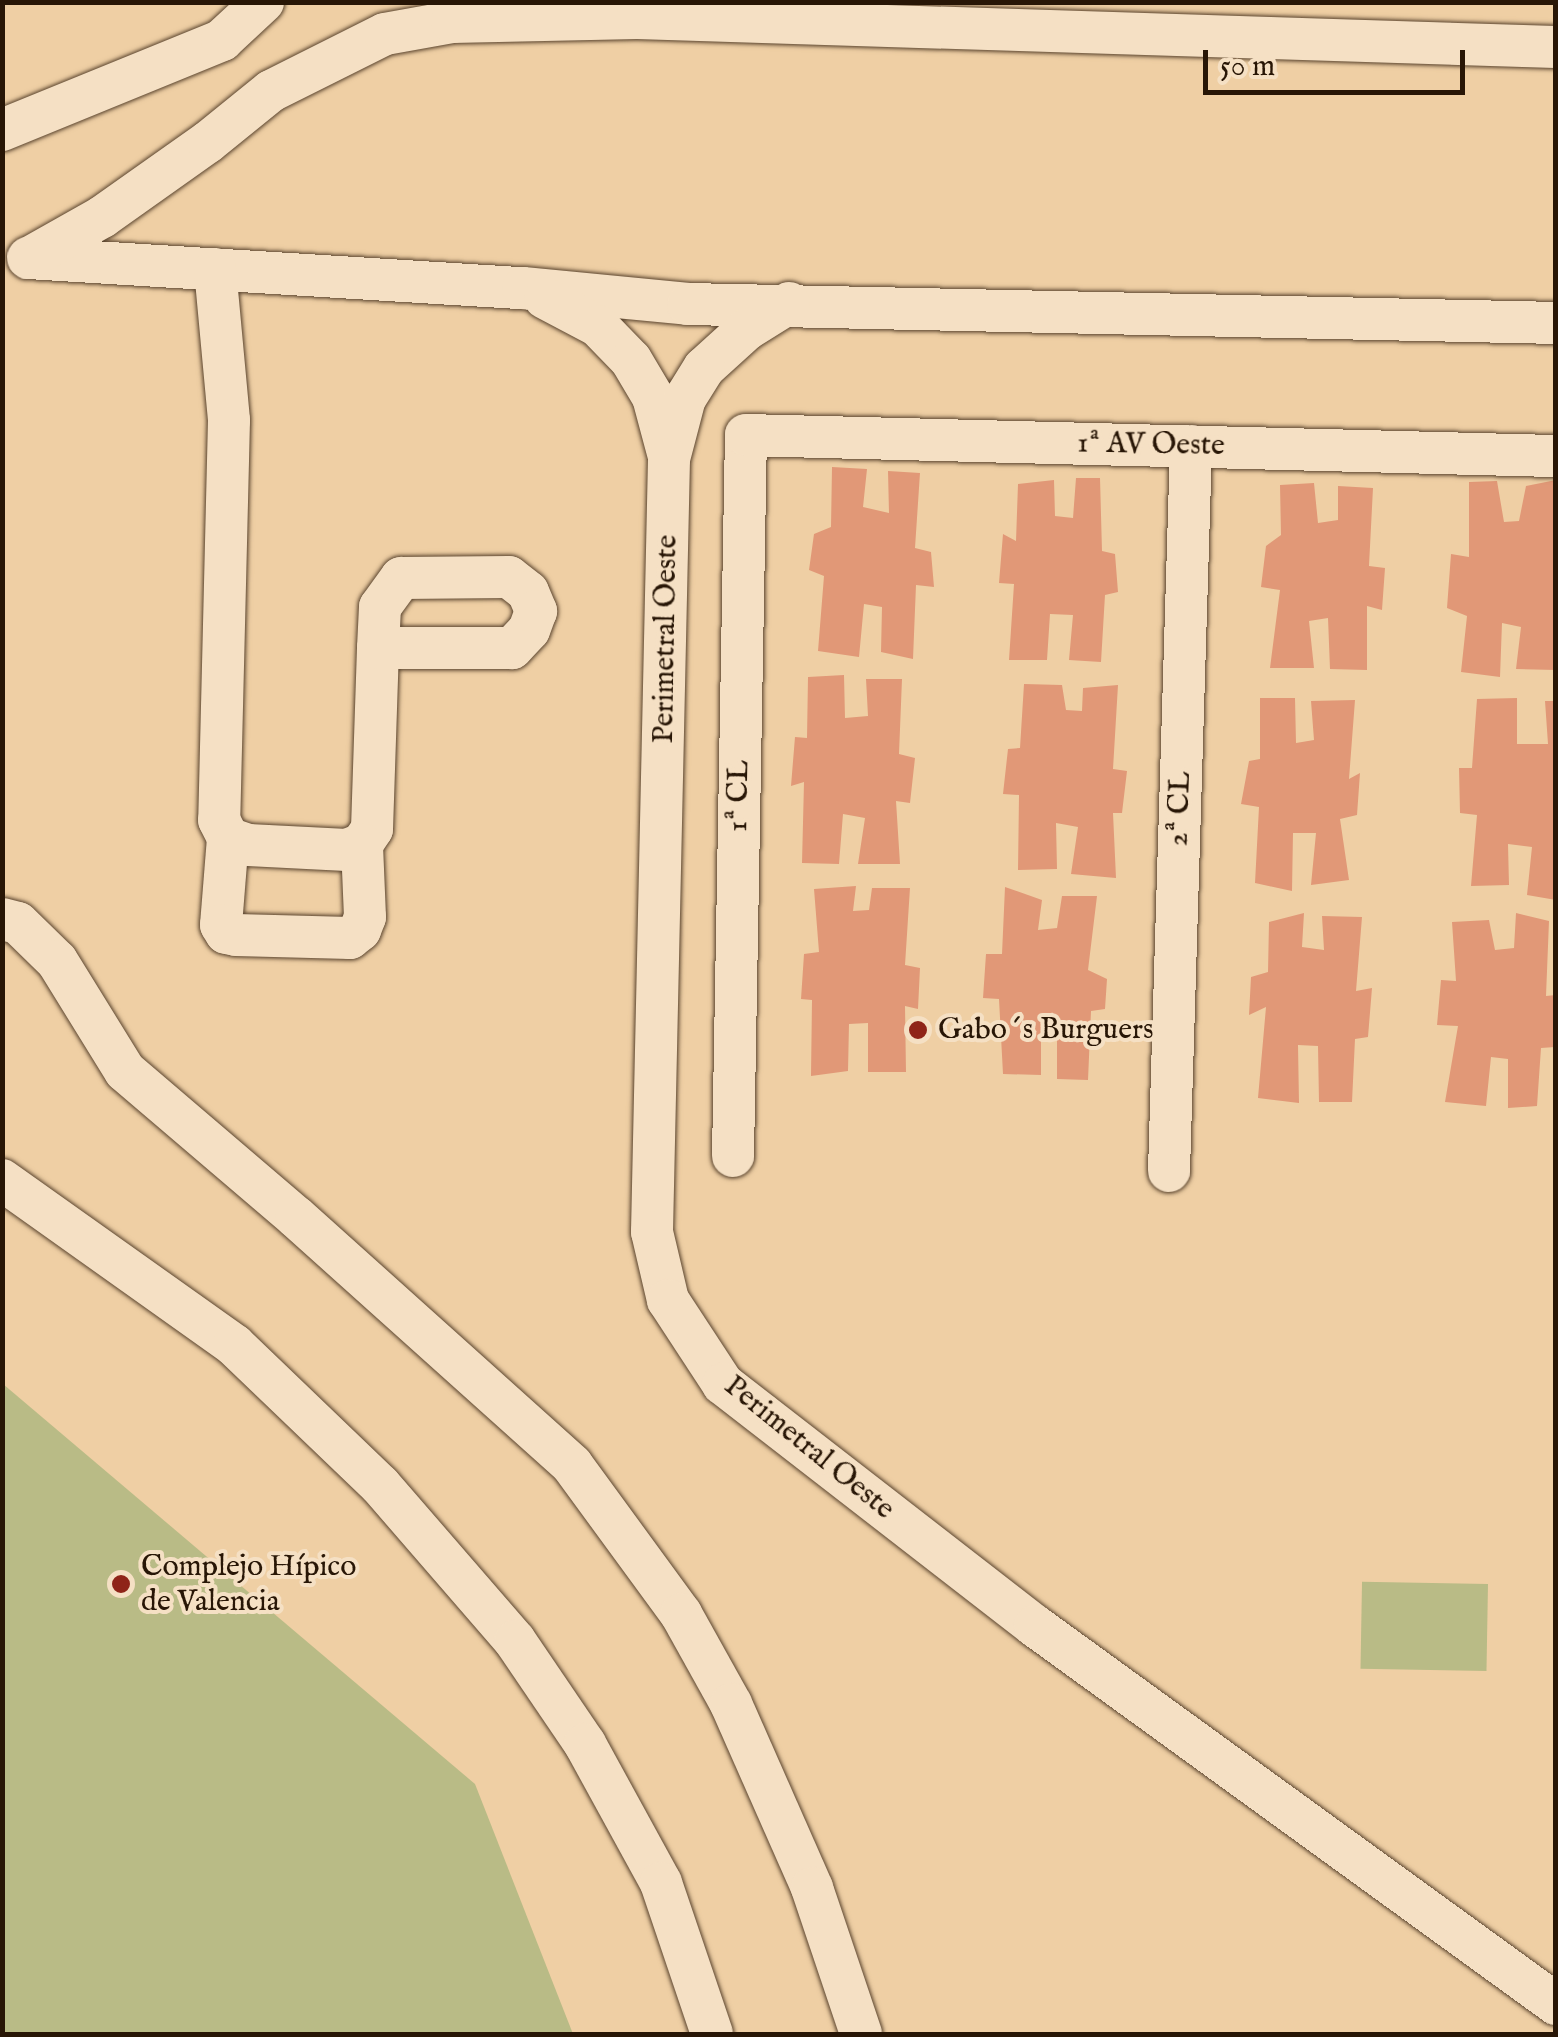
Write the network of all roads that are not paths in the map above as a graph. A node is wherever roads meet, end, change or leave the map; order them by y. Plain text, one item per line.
1 (263, 2) edge
2 (645, 10) edge
3 (827, 13) edge
4 (1556, 47) edge
5 (2, 130) edge
6 (16, 258) edge
7 (215, 270) junction
8 (523, 288) junction
9 (789, 303) junction
10 (1556, 323) edge
11 (746, 435) joint
12 (1191, 446) junction
13 (1556, 456) edge
14 (670, 459) junction
15 (378, 648) dead end
16 (228, 838) junction
17 (362, 844) junction
18 (2, 919) edge
19 (733, 1156) dead end
20 (1169, 1171) dead end
21 (2, 1180) edge
22 (1556, 2004) edge
23 (712, 2034) edge
24 (860, 2034) edge

1 - 5 street
2 - 3 street
2 - 6 street
3 - 4 street
6 - 7 street
7 - 8 street
7 - 16 street
8 - 9 street
8 - 14 street
9 - 10 street
9 - 14 street
11 - 12 street, 1ª AV Oeste
11 - 19 street, 1ª CL
12 - 13 street, 1ª AV Oeste
12 - 20 street, 2ª CL
14 - 22 street, Perimetral Oeste
15 - 17 street
16 - 17 street
16 - 17 street
18 - 24 street
21 - 23 street

